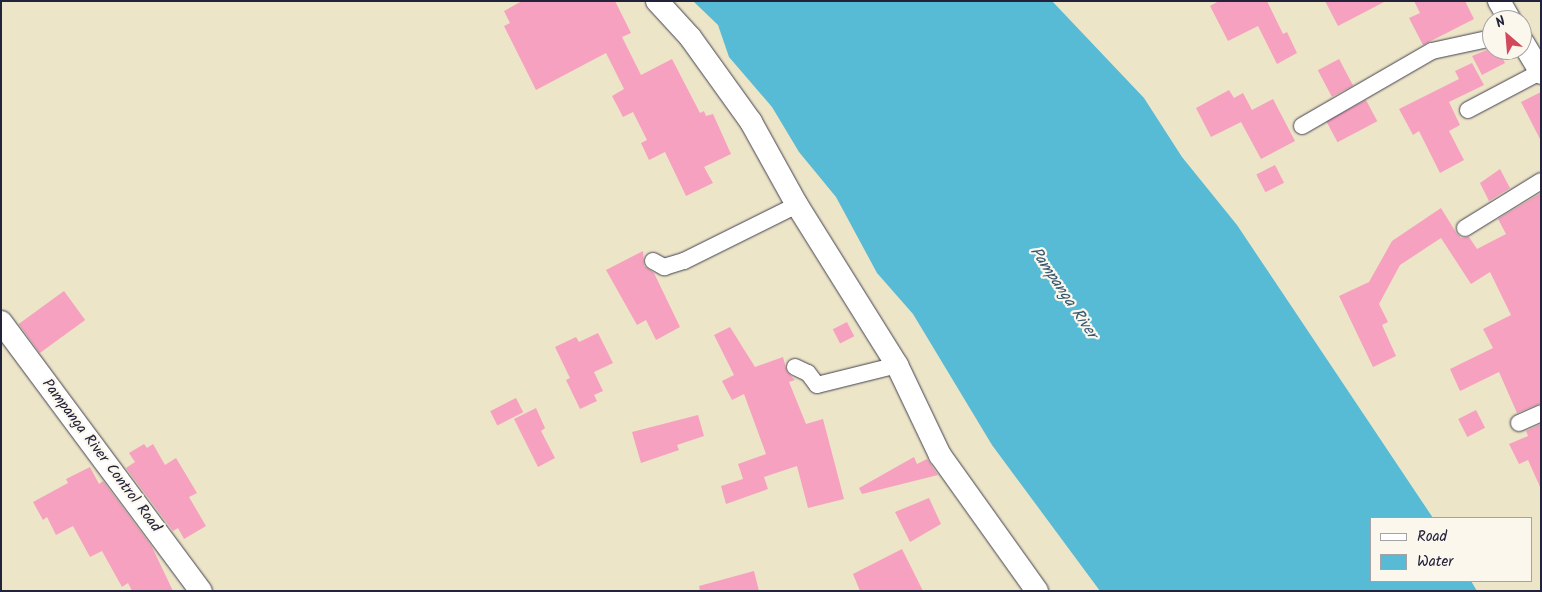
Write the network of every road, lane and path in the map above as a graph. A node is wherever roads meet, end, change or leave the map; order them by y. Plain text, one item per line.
1 (657, 1) edge
2 (1482, 40) edge
3 (1532, 58) edge
4 (1541, 73) edge
5 (1468, 110) dead end
6 (1302, 126) dead end
7 (1541, 180) edge
8 (797, 206) junction
9 (1464, 228) dead end
10 (653, 261) dead end
11 (1, 322) edge
12 (896, 365) junction
13 (795, 367) dead end
14 (1541, 413) edge
15 (1519, 423) dead end
16 (201, 591) edge
17 (1037, 591) edge

1 - 8 street
2 - 6 street
3 - 4 street
4 - 5 street
7 - 9 street
8 - 10 street
8 - 12 street
11 - 16 street, Pampanga River Control Road
12 - 13 street
12 - 17 street
14 - 15 street

